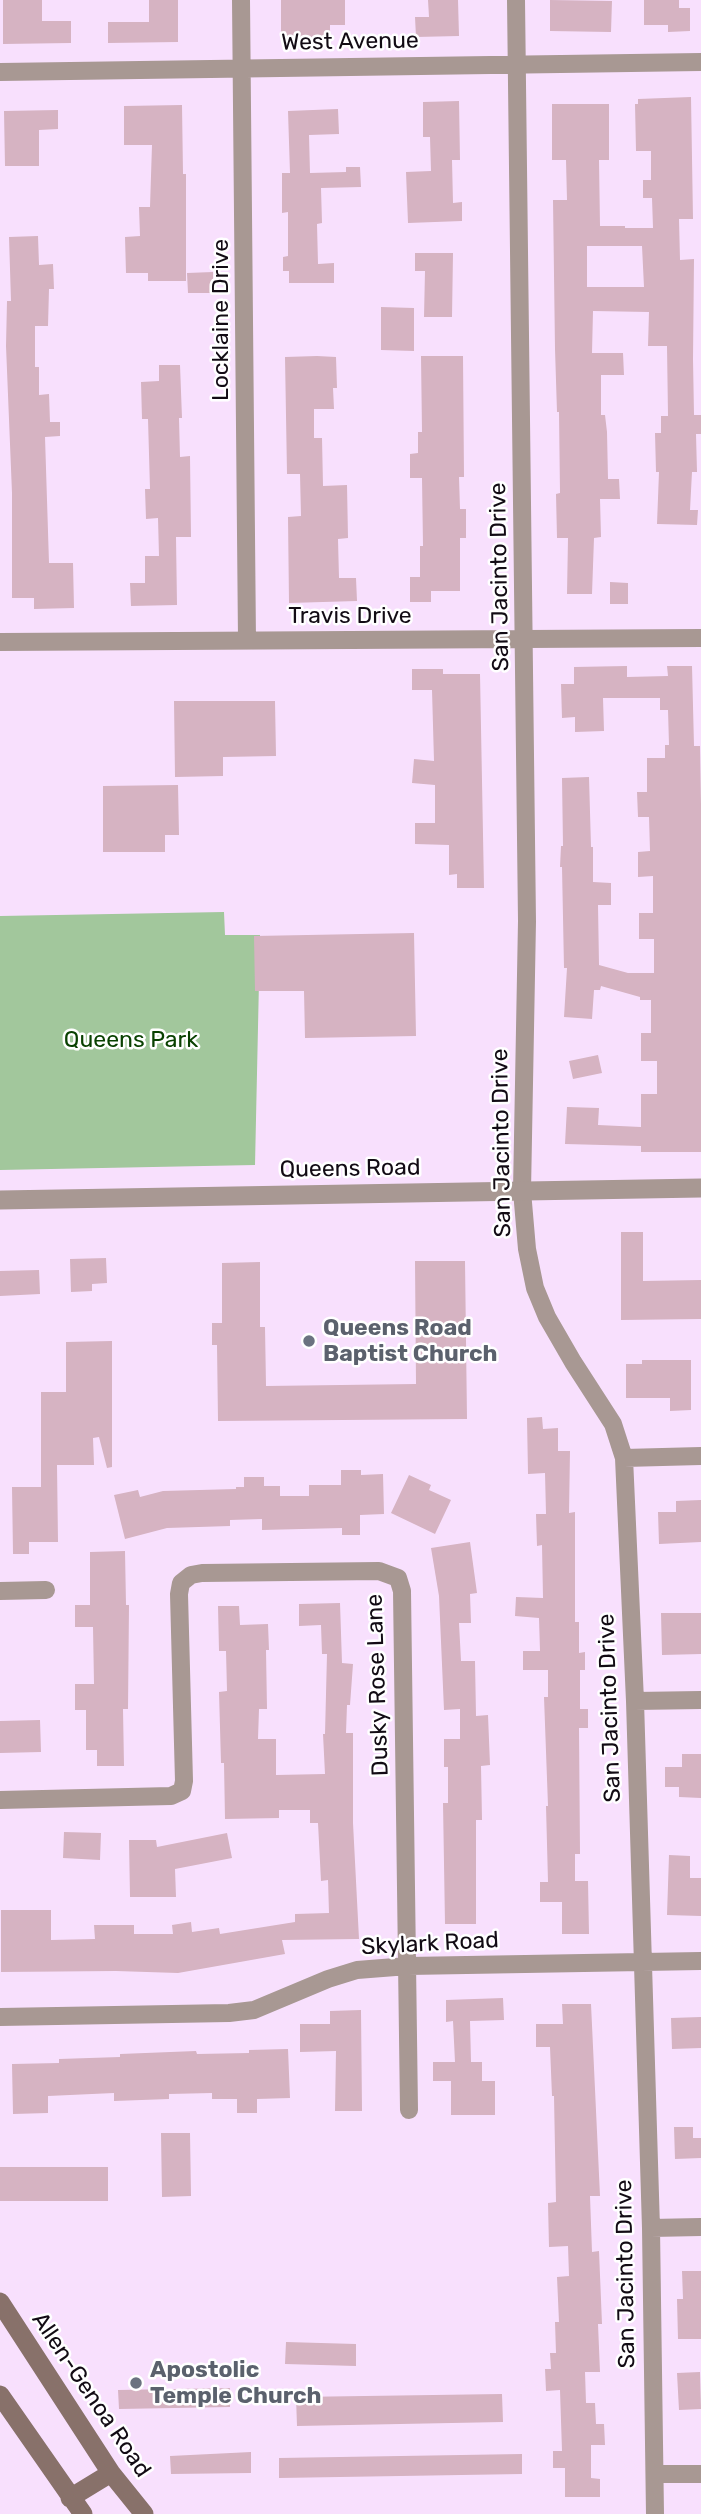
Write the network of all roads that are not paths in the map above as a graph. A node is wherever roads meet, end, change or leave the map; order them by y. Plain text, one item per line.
1 (241, 0) edge
2 (516, 0) edge
3 (701, 62) edge
4 (518, 65) junction
5 (244, 68) junction
6 (0, 72) edge
7 (701, 638) edge
8 (525, 639) junction
9 (247, 640) junction
10 (0, 642) edge
11 (701, 1188) edge
12 (522, 1191) junction
13 (0, 1200) edge
14 (701, 1456) edge
15 (624, 1458) junction
16 (46, 1590) dead end
17 (0, 1591) edge
18 (701, 1700) edge
19 (635, 1701) junction
20 (0, 1800) edge
21 (701, 1961) edge
22 (642, 1962) junction
23 (408, 1966) junction
24 (0, 2017) edge
25 (409, 2110) dead end
26 (701, 2227) edge
27 (650, 2228) junction
28 (0, 2302) edge
29 (0, 2323) edge
30 (30, 2348) junction
31 (0, 2395) edge
32 (111, 2473) junction
33 (701, 2473) edge
34 (655, 2474) junction
35 (76, 2506) edge
36 (144, 2514) edge
37 (656, 2514) edge

1 - 5 street, Locklaine Drive
2 - 4 street, San Jacinto Drive
3 - 4 street, West Avenue
4 - 5 street, West Avenue
4 - 8 street, San Jacinto Drive
5 - 6 street, West Avenue
5 - 9 street, Locklaine Drive
7 - 8 street, Travis Drive
8 - 9 street, Travis Drive
8 - 12 street, San Jacinto Drive
9 - 10 street, Travis Drive
11 - 12 street, Queens Road
12 - 13 street, Queens Road
12 - 15 street, San Jacinto Drive
14 - 15 street
15 - 19 street, San Jacinto Drive
16 - 17 street
18 - 19 street
19 - 22 street, San Jacinto Drive
20 - 23 street, Dusky Rose Lane
21 - 22 street, Skylark Road
22 - 23 street, Skylark Road
22 - 27 street, San Jacinto Drive
23 - 24 street, Skylark Road
23 - 25 street, Dusky Rose Lane
26 - 27 street
27 - 34 street, San Jacinto Drive
28 - 30 main road, Allen-Genoa Road
29 - 30 main road
30 - 32 main road, Allen-Genoa Road
31 - 35 main road
32 - 35 main road
32 - 36 main road, Allen-Genoa Road
33 - 34 street
34 - 37 street, San Jacinto Drive

